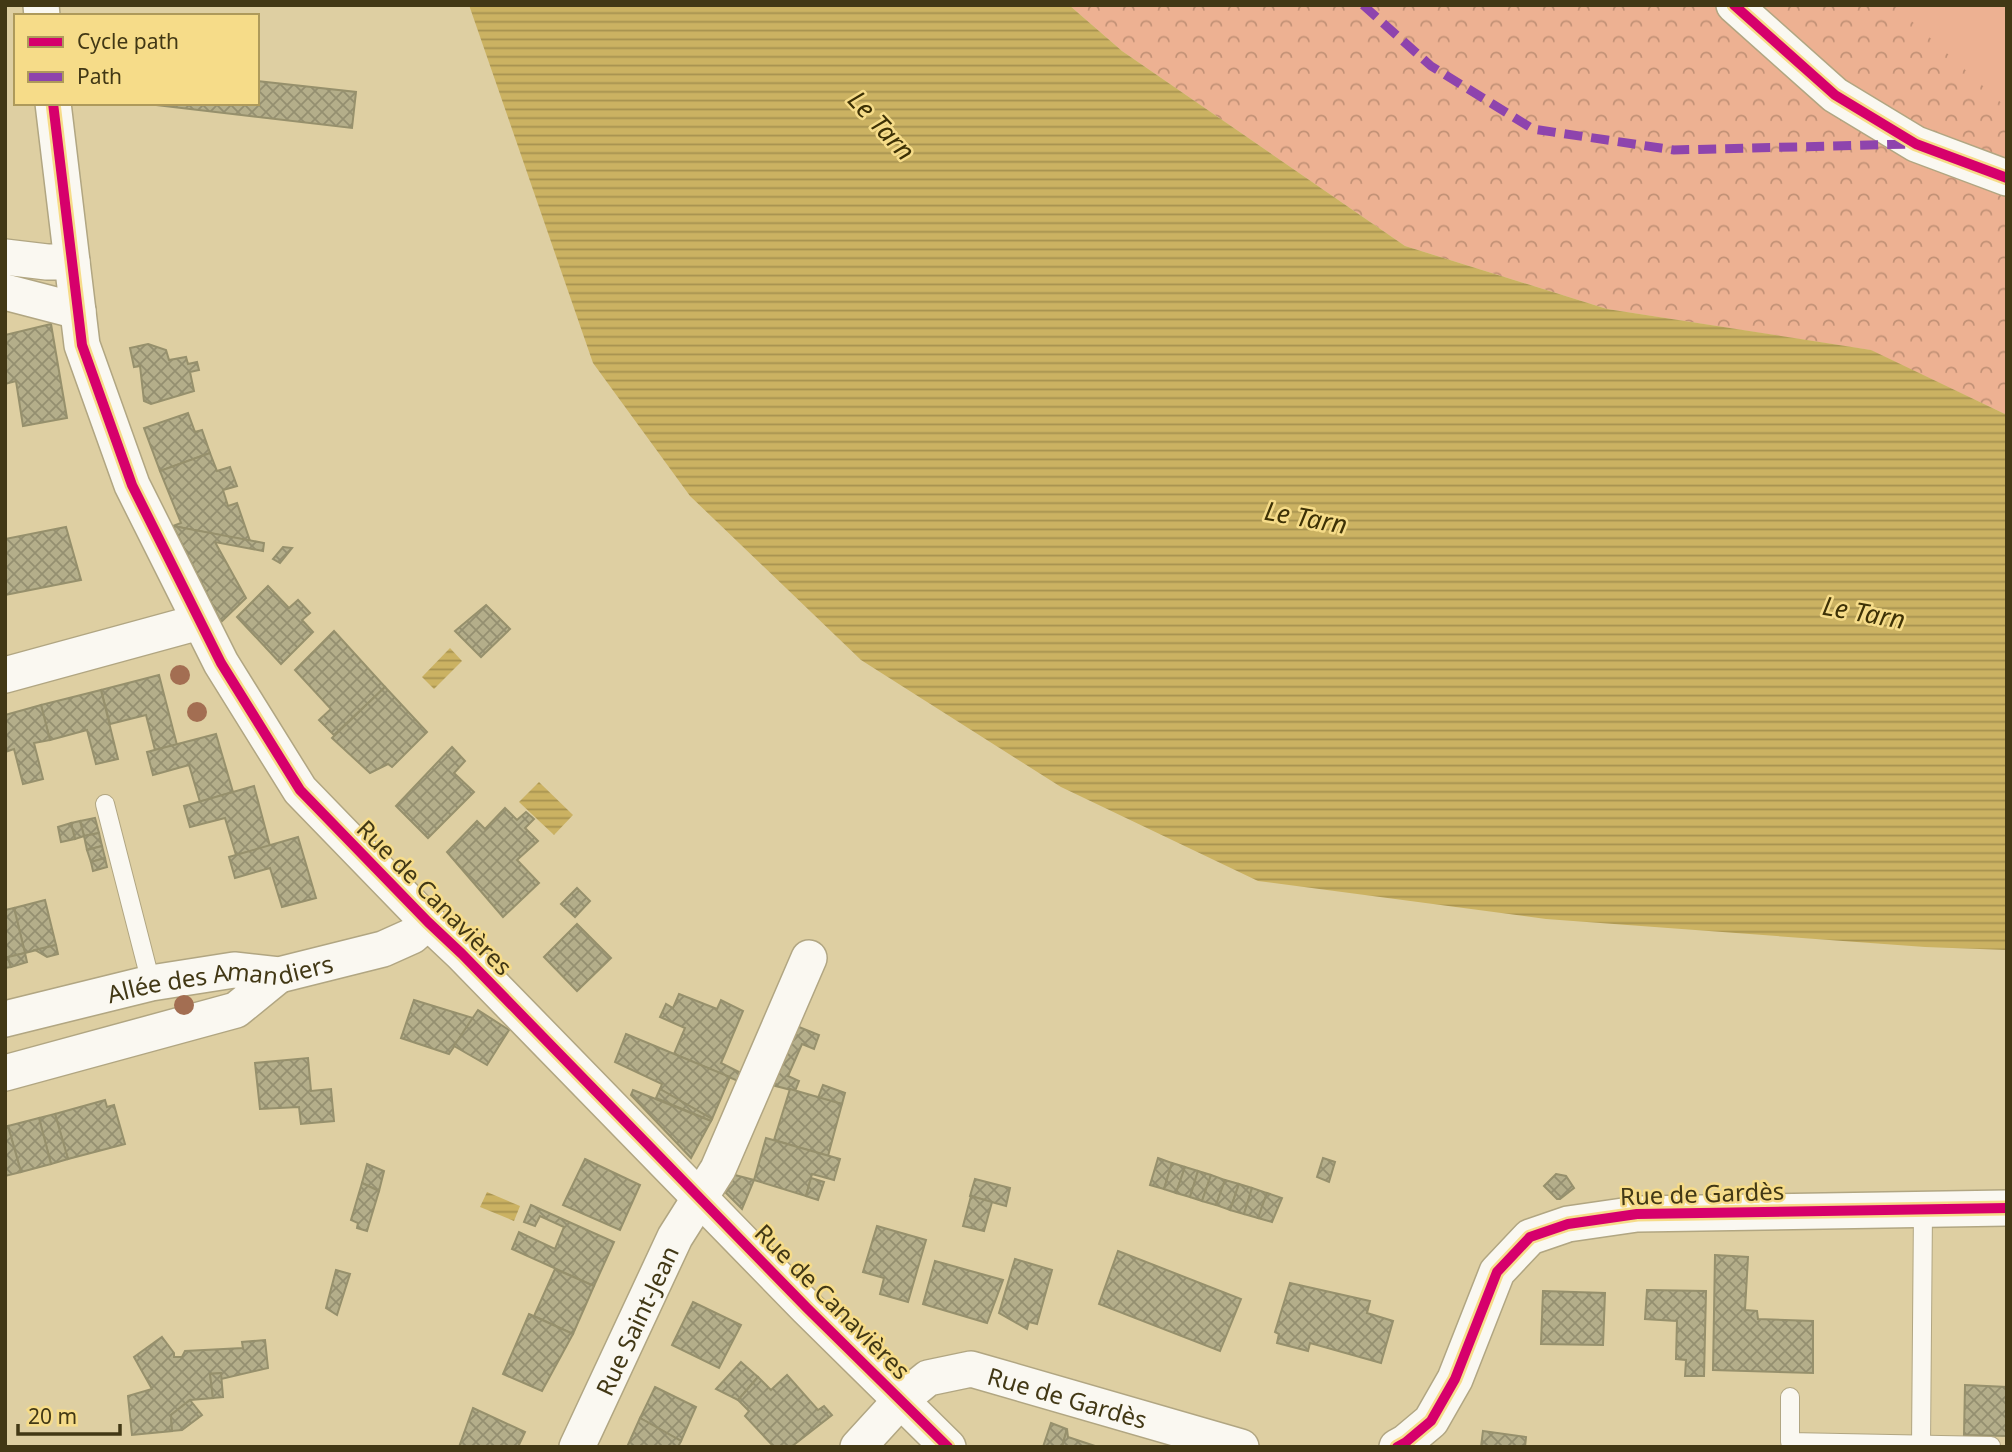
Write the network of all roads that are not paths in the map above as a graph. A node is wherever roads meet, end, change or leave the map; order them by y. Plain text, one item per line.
1 (1734, 5) edge
2 (53, 105) edge
3 (2007, 178) edge
4 (5, 257) edge
5 (72, 262) junction
6 (5, 292) edge
7 (78, 311) junction
8 (199, 622) junction
9 (5, 675) edge
10 (105, 804) dead end
11 (428, 922) junction
12 (809, 958) dead end
13 (279, 975) junction
14 (151, 983) junction
15 (5, 1019) edge
16 (170, 1029) junction
17 (5, 1073) edge
18 (700, 1198) junction
19 (2007, 1208) edge
20 (1923, 1209) junction
21 (1790, 1396) dead end
22 (901, 1400) junction
23 (1404, 1445) edge
24 (1921, 1446) edge
25 (1992, 1446) edge
26 (577, 1447) edge
27 (858, 1447) edge
28 (948, 1447) edge
29 (1241, 1447) edge

1 - 3 street
2 - 5 street, Rue de Canavières
4 - 5 street
5 - 7 street, Rue de Canavières
6 - 7 street
7 - 8 street, Rue de Canavières
8 - 9 street
8 - 11 street, Rue de Canavières
10 - 14 lane
11 - 13 street, Allée des Amandiers
11 - 18 street, Rue de Canavières
12 - 18 street, Rue Saint-Jean
13 - 14 street, Allée des Amandiers
13 - 16 street
14 - 15 street, Allée des Amandiers
14 - 16 street
16 - 17 street
18 - 22 street, Rue de Canavières
18 - 26 street, Rue Saint-Jean
19 - 20 street, Rue de Gardès
20 - 23 street, Rue de Gardès
20 - 24 lane
21 - 24 lane
22 - 27 street, Rue de Gardès
22 - 28 street, Rue de Canavières
22 - 29 street, Rue de Gardès
24 - 25 lane

